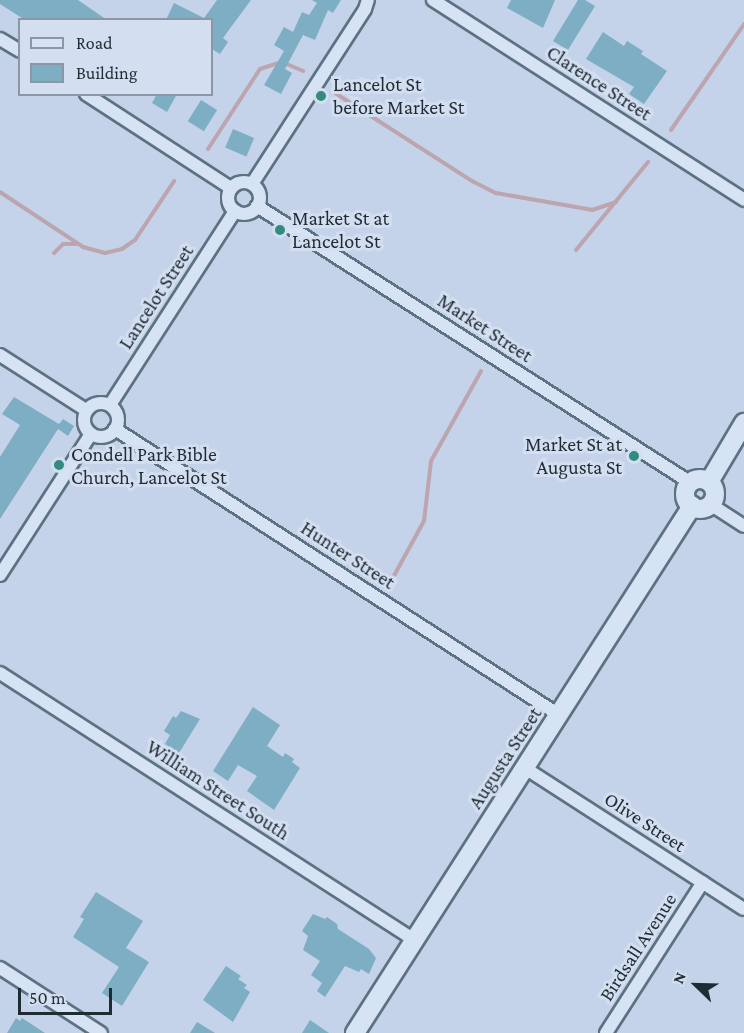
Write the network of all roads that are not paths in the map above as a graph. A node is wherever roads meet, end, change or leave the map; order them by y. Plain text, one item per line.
1 (375, 0) edge
2 (433, 0) edge
3 (367, 5) edge
4 (0, 39) edge
5 (18, 50) edge
6 (89, 96) edge
7 (252, 184) junction
8 (231, 188) junction
9 (744, 200) edge
10 (257, 206) junction
11 (235, 211) junction
12 (0, 355) edge
13 (111, 405) junction
14 (86, 410) junction
15 (744, 423) edge
16 (115, 429) junction
17 (92, 434) junction
18 (700, 483) junction
19 (701, 506) junction
20 (744, 526) edge
21 (0, 575) edge
22 (0, 673) edge
23 (559, 715) junction
24 (525, 768) junction
25 (703, 882) junction
26 (744, 909) edge
27 (415, 940) junction
28 (0, 968) edge
29 (101, 1033) edge
30 (354, 1033) edge
31 (606, 1033) edge

1 - 3 street
2 - 9 street, Clarence Street
3 - 7 street
4 - 5 street
6 - 8 street
7 - 8 street
7 - 10 street
8 - 11 street
10 - 11 street
10 - 18 street, Market Street
11 - 13 street, Lancelot Street
12 - 14 street
13 - 14 street
13 - 16 street
14 - 17 street
15 - 18 street
16 - 17 street
16 - 23 street, Hunter Street
17 - 21 street
18 - 19 street
18 - 19 street
19 - 20 street
19 - 23 street, Augusta Street
22 - 27 street, William Street South
23 - 24 street, Augusta Street
24 - 25 street, Olive Street
24 - 27 street, Augusta Street
25 - 26 street, Olive Street
25 - 31 street, Birdsall Avenue
27 - 30 street, Augusta Street
28 - 29 street

